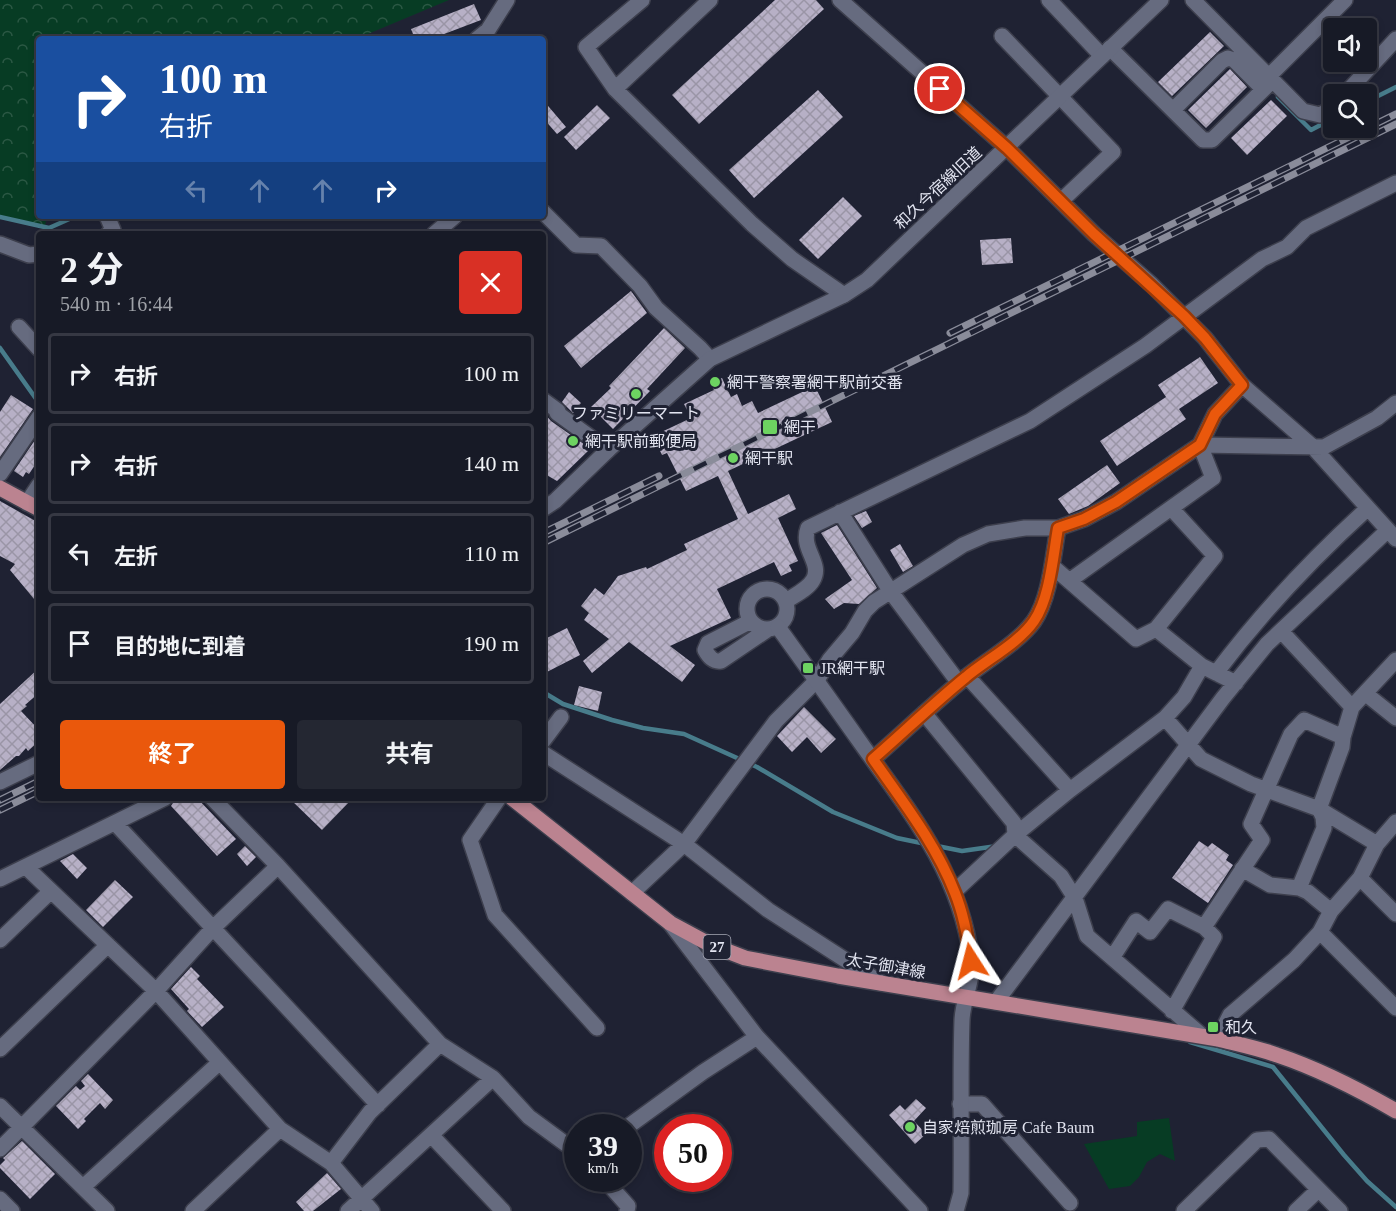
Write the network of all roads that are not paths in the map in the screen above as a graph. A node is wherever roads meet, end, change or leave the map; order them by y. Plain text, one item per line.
1 (507, 0) edge
2 (642, 0) edge
3 (710, 0) edge
4 (840, 0) edge
5 (1049, 0) edge
6 (1161, 0) edge
7 (1193, 0) edge
8 (1345, 0) edge
9 (481, 36) edge
10 (1002, 36) dead end
11 (1396, 39) edge
12 (1106, 52) junction
13 (1268, 82) junction
14 (1354, 84) edge
15 (615, 89) junction
16 (1060, 97) junction
17 (1173, 110) junction
18 (1323, 113) edge
19 (1007, 148) junction
20 (1396, 183) edge
21 (1061, 201) junction
22 (546, 215) edge
23 (452, 219) edge
24 (438, 231) edge
25 (0, 244) edge
26 (36, 254) edge
27 (844, 295) junction
28 (1184, 316) junction
29 (19, 327) dead end
30 (36, 346) edge
31 (711, 359) junction
32 (1242, 385) junction
33 (546, 402) edge
34 (1396, 403) edge
35 (36, 421) edge
36 (1200, 445) junction
37 (1312, 446) junction
38 (608, 450) junction
39 (0, 474) edge
40 (0, 488) edge
41 (547, 502) edge
42 (33, 506) edge
43 (1171, 508) junction
44 (1368, 508) junction
45 (840, 512) junction
46 (1058, 528) junction
47 (1392, 534) edge
48 (1052, 566) junction
49 (1069, 581) junction
50 (891, 592) junction
51 (786, 601) junction
52 (751, 621) junction
53 (773, 628) junction
54 (1156, 628) junction
55 (1281, 631) junction
56 (1396, 660) edge
57 (1202, 666) junction
58 (1216, 673) junction
59 (816, 680) junction
60 (963, 680) junction
61 (1236, 683) junction
62 (1366, 694) junction
63 (1352, 707) junction
64 (924, 713) junction
65 (561, 717) dead end
66 (1165, 718) junction
67 (1396, 718) edge
68 (546, 737) edge
69 (1343, 737) junction
70 (1189, 745) junction
71 (546, 755) edge
72 (873, 759) junction
73 (36, 764) edge
74 (0, 782) edge
75 (1265, 789) junction
76 (1070, 790) junction
77 (159, 801) edge
78 (215, 801) edge
79 (497, 801) edge
80 (516, 801) edge
81 (1319, 809) junction
82 (1396, 822) edge
83 (115, 823) junction
84 (1009, 841) junction
85 (684, 844) junction
86 (1377, 844) junction
87 (278, 866) junction
88 (26, 867) junction
89 (1242, 869) junction
90 (1360, 878) junction
91 (0, 879) edge
92 (1299, 888) junction
93 (51, 891) junction
94 (955, 891) junction
95 (632, 893) junction
96 (1070, 904) junction
97 (1331, 911) junction
98 (1396, 914) edge
99 (670, 923) junction
100 (1204, 927) junction
101 (213, 928) junction
102 (1320, 932) junction
103 (0, 940) edge
104 (108, 945) junction
105 (1112, 958) junction
106 (881, 983) junction
107 (156, 992) junction
108 (966, 997) junction
109 (996, 1002) junction
110 (1396, 1008) edge
111 (1172, 1011) junction
112 (597, 1028) dead end
113 (1200, 1034) junction
114 (757, 1037) junction
115 (1218, 1039) junction
116 (440, 1044) junction
117 (0, 1049) edge
118 (220, 1062) junction
119 (493, 1078) junction
120 (960, 1104) junction
121 (378, 1105) junction
122 (0, 1106) edge
123 (1396, 1111) edge
124 (642, 1116) edge
125 (22, 1127) junction
126 (280, 1129) junction
127 (431, 1135) junction
128 (564, 1143) edge
129 (0, 1149) edge
130 (331, 1163) junction
131 (83, 1187) junction
132 (1318, 1190) junction
133 (616, 1192) edge
134 (0, 1199) edge
135 (361, 1199) junction
136 (1070, 1208) edge
137 (12, 1211) edge
138 (107, 1211) edge
139 (193, 1211) edge
140 (348, 1211) edge
141 (372, 1211) edge
142 (503, 1211) edge
143 (627, 1211) edge
144 (920, 1211) edge
145 (956, 1211) edge
146 (1185, 1211) edge
147 (1296, 1211) edge
148 (1340, 1211) edge

1 - 9 street
2 - 15 street
3 - 15 street
4 - 19 street
5 - 12 street
6 - 12 street, 和久今宿線旧道
7 - 13 street
8 - 13 street
10 - 16 street
11 - 14 street
12 - 16 street, 和久今宿線旧道
12 - 17 street
13 - 17 street
13 - 17 street
13 - 18 street
15 - 27 street
16 - 19 street, 和久今宿線旧道
16 - 21 street
19 - 21 street
19 - 27 street, 和久今宿線旧道
20 - 28 street
21 - 28 street
22 - 31 street
23 - 24 street
25 - 26 street
27 - 31 street, 和久今宿線旧道
28 - 32 street
28 - 45 street
29 - 30 street
31 - 38 street, 和久今宿線旧道
32 - 36 street
32 - 37 street
33 - 38 street
34 - 37 street
35 - 39 street
36 - 37 street
36 - 43 street
36 - 46 street
37 - 44 street
38 - 41 street, 和久今宿線旧道
40 - 42 main road
43 - 49 street
43 - 54 street
44 - 47 street
44 - 58 street
45 - 50 street
45 - 51 street
46 - 48 street
46 - 50 street
47 - 55 street
48 - 49 street
48 - 60 street
49 - 54 street
50 - 59 street
50 - 60 street
51 - 52 street
51 - 53 street
52 - 53 street
52 - 53 street
53 - 59 street
54 - 57 street
55 - 61 street
55 - 63 street
56 - 62 street
57 - 58 street
57 - 66 street
58 - 61 street
59 - 72 street
59 - 85 street
60 - 64 street
60 - 76 street
61 - 70 street
62 - 63 street
62 - 67 street
63 - 69 street
64 - 72 street
64 - 84 street
65 - 68 street
66 - 70 street
66 - 76 street
69 - 75 street
69 - 81 street
70 - 75 street
70 - 96 street
71 - 85 street
72 - 94 street
73 - 74 street
75 - 81 street
75 - 89 street
76 - 84 street
77 - 83 street
78 - 87 street
79 - 112 street
80 - 95 main road, 太子御津線 / 27
81 - 86 street
81 - 92 street
82 - 86 street
83 - 88 street
83 - 101 street
84 - 94 street
84 - 96 street
85 - 95 street
85 - 106 street
86 - 90 street
87 - 101 street
87 - 116 street
88 - 91 street
88 - 93 street
89 - 92 street
89 - 100 street
90 - 97 street
90 - 98 street
92 - 97 street
93 - 103 street
93 - 104 street
94 - 108 street
95 - 99 main road, 太子御津線 / 27
96 - 105 street
96 - 109 street
97 - 102 street
99 - 106 main road, 太子御津線 / 27
99 - 114 street
100 - 105 street
100 - 111 street
101 - 107 street
101 - 121 street
102 - 110 street
102 - 115 street
104 - 107 street
104 - 117 street
105 - 111 street
106 - 108 main road, 太子御津線 / 27
107 - 118 street
107 - 125 street
108 - 109 main road, 太子御津線 / 27
108 - 120 street
109 - 113 main road, 太子御津線 / 27
111 - 113 street
113 - 115 main road, 太子御津線 / 27
114 - 124 street
114 - 144 street
115 - 123 main road, 太子御津線 / 27
116 - 119 street
116 - 121 street
118 - 126 street
118 - 131 street
119 - 127 street
119 - 128 street
120 - 136 street
120 - 145 street
121 - 130 street
122 - 125 street
125 - 129 street
125 - 131 street
126 - 130 street
126 - 139 street
127 - 135 street
127 - 142 street
130 - 135 street
131 - 138 street
132 - 146 street
132 - 147 street
132 - 148 street
133 - 143 street
134 - 137 street
135 - 140 street
135 - 141 street

